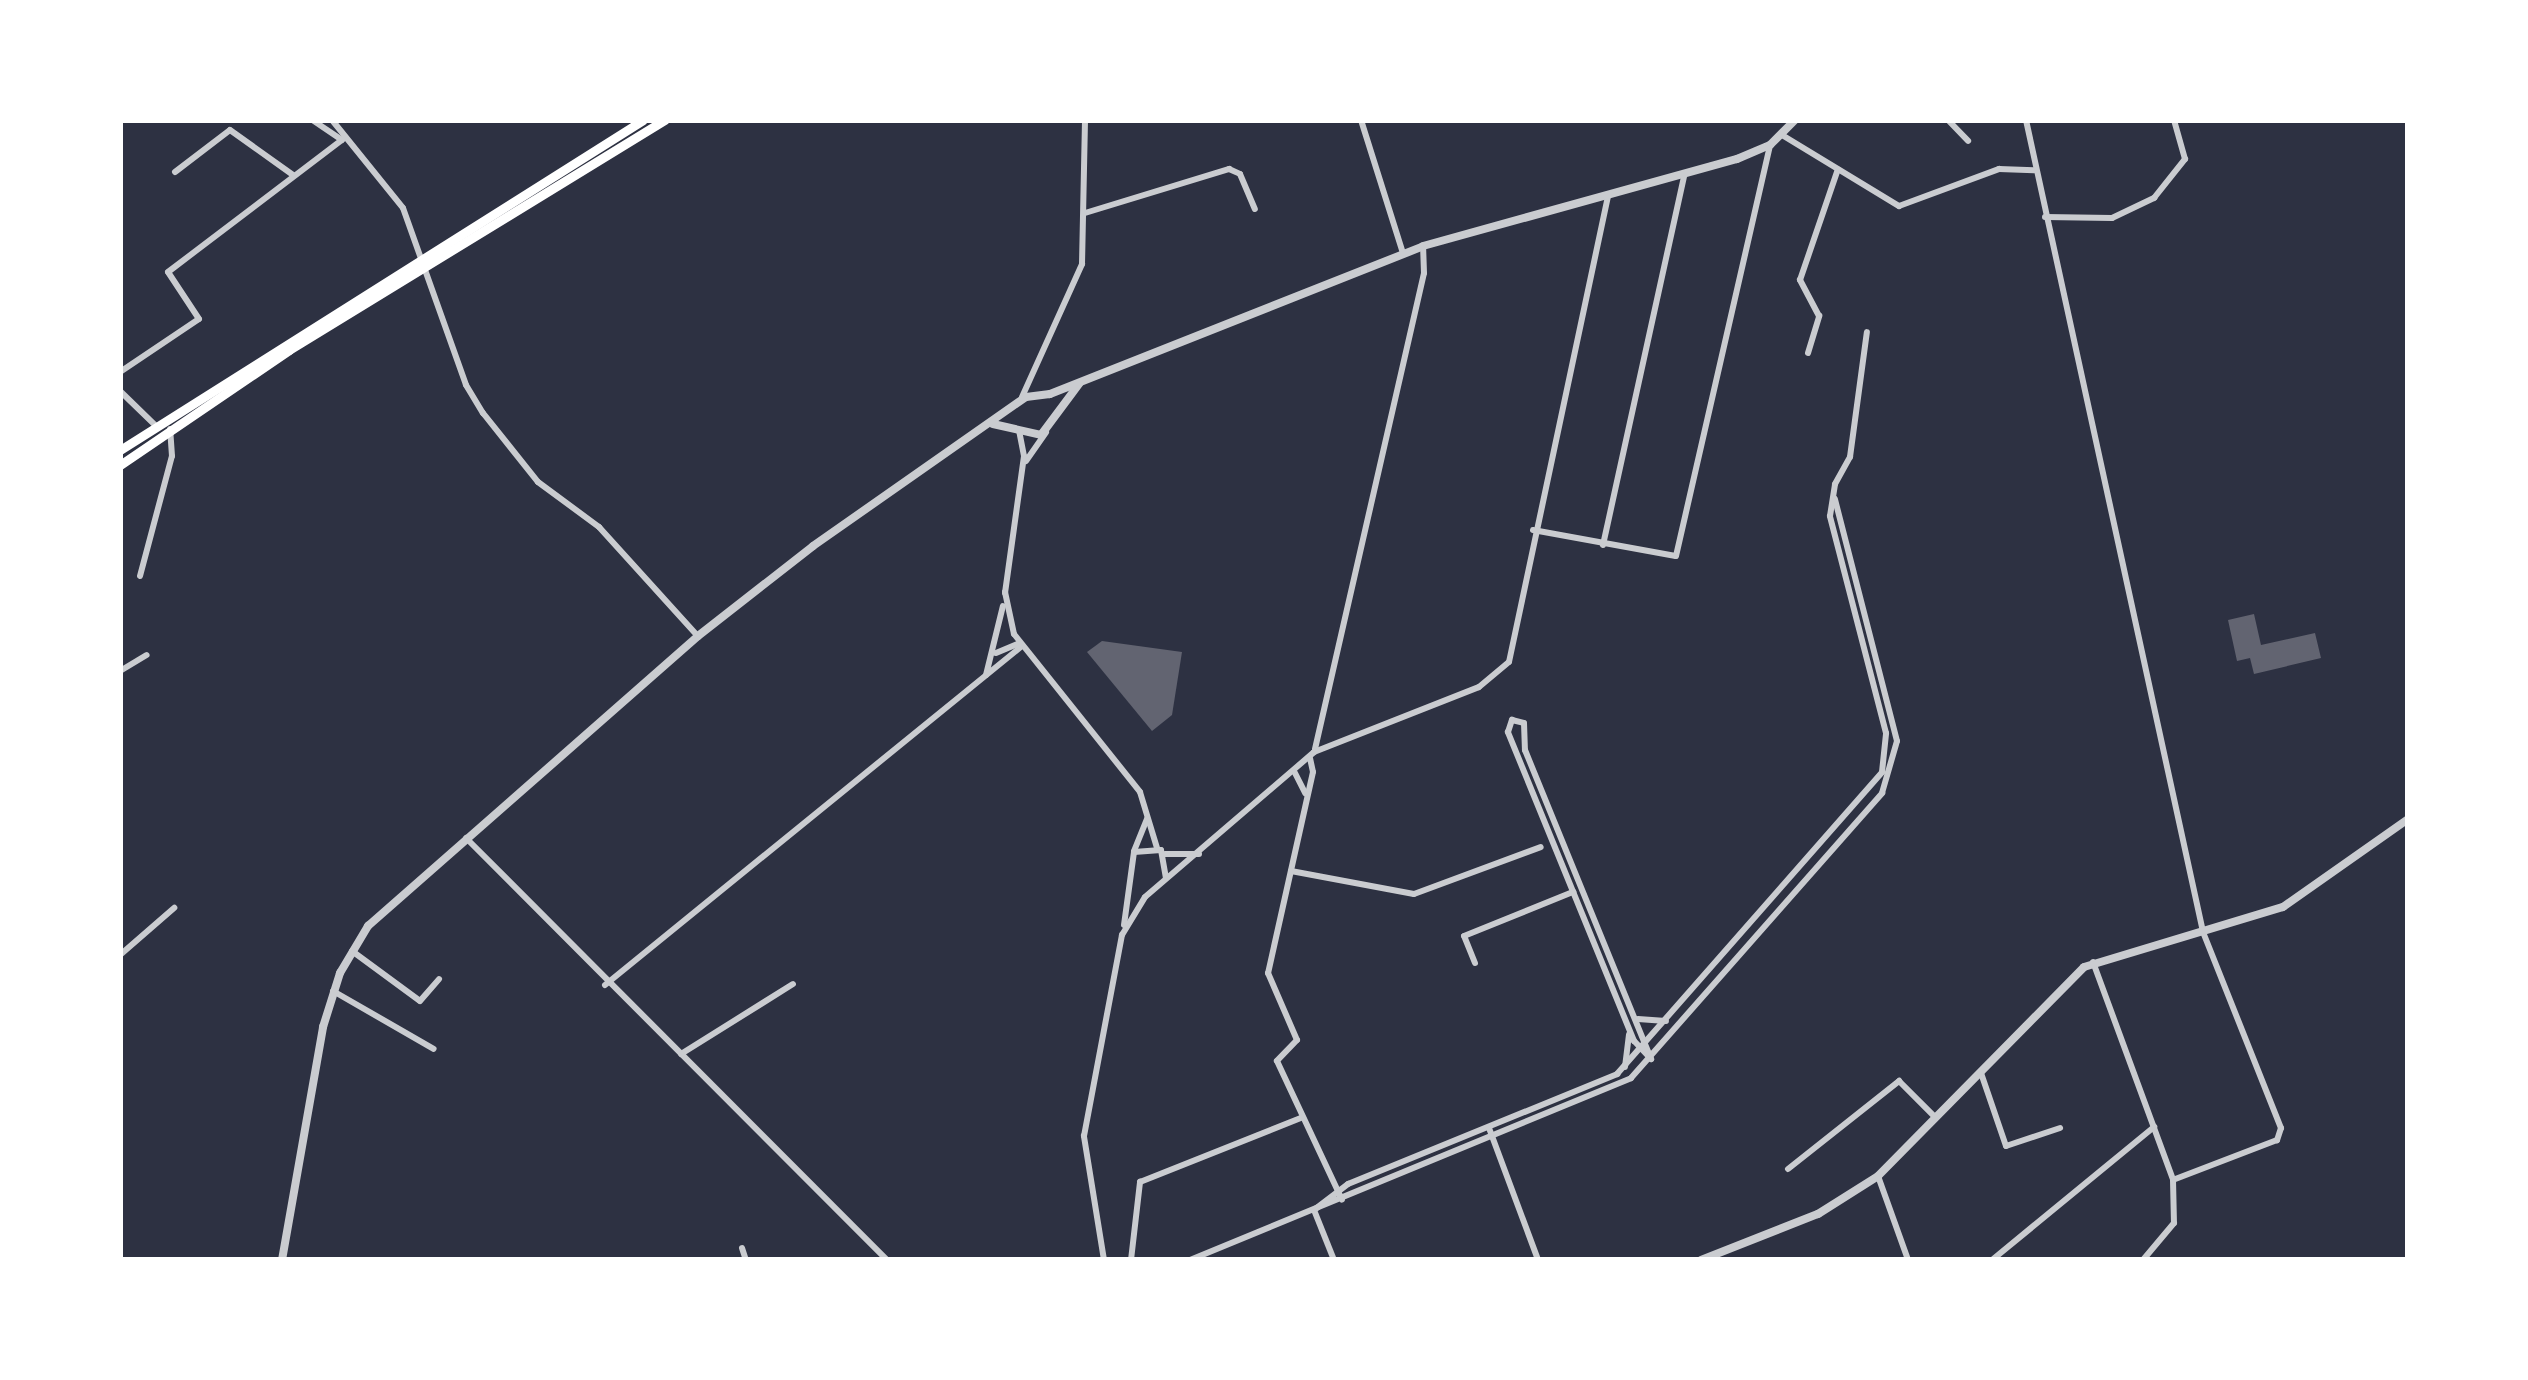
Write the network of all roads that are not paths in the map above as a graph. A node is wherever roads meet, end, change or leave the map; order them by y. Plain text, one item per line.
1 (312, 120) edge
2 (332, 120) edge
3 (643, 120) edge
4 (665, 120) edge
5 (1085, 120) edge
6 (1361, 120) edge
7 (1795, 120) edge
8 (1948, 120) edge
9 (2026, 120) edge
10 (2174, 120) edge
11 (1782, 135) junction
12 (342, 140) junction
13 (1969, 141) dead end
14 (1770, 145) junction
15 (1838, 169) junction
16 (2034, 170) junction
17 (175, 172) dead end
18 (293, 175) junction
19 (1684, 176) junction
20 (1608, 194) junction
21 (1255, 209) dead end
22 (1085, 213) junction
23 (2045, 217) junction
24 (1423, 246) junction
25 (1402, 253) junction
26 (425, 260) junction
27 (1867, 332) dead end
28 (1808, 353) dead end
29 (120, 372) edge
30 (1036, 372) junction
31 (1090, 377) junction
32 (120, 391) edge
33 (1040, 397) junction
34 (1018, 403) junction
35 (1053, 421) junction
36 (155, 424) junction
37 (170, 429) junction
38 (981, 429) junction
39 (1018, 429) junction
40 (1046, 431) junction
41 (120, 450) edge
42 (120, 465) edge
43 (1021, 482) junction
44 (1833, 490) junction
45 (1532, 530) junction
46 (1603, 544) junction
47 (140, 576) dead end
48 (1006, 592) junction
49 (698, 636) junction
50 (1021, 645) junction
51 (147, 655) dead end
52 (994, 656) junction
53 (1034, 661) junction
54 (1007, 663) junction
55 (120, 671) edge
56 (984, 678) junction
57 (1312, 755) junction
58 (1294, 771) junction
59 (1305, 797) junction
60 (1148, 815) junction
61 (2408, 819) edge
62 (464, 837) junction
63 (1540, 847) dead end
64 (1207, 850) junction
65 (1161, 851) junction
66 (1134, 852) junction
67 (1291, 871) junction
68 (1130, 877) junction
69 (1165, 880) junction
70 (1156, 887) junction
71 (1582, 889) junction
72 (1573, 892) junction
73 (174, 908) dead end
74 (2203, 932) junction
75 (1122, 934) junction
76 (352, 951) junction
77 (120, 955) edge
78 (2093, 962) junction
79 (1475, 963) dead end
80 (439, 979) dead end
81 (793, 984) dead end
82 (605, 985) junction
83 (333, 991) junction
84 (1636, 1018) junction
85 (1669, 1020) junction
86 (1629, 1031) junction
87 (434, 1048) dead end
88 (1645, 1049) junction
89 (681, 1054) junction
90 (1652, 1059) junction
91 (1625, 1067) junction
92 (1981, 1073) junction
93 (1303, 1117) junction
94 (1938, 1119) junction
95 (2154, 1127) junction
96 (1489, 1128) junction
97 (2060, 1128) dead end
98 (1492, 1139) junction
99 (1788, 1169) dead end
100 (1878, 1176) junction
101 (2173, 1180) junction
102 (1338, 1190) junction
103 (1342, 1200) junction
104 (1314, 1210) junction
105 (742, 1248) dead end
106 (1732, 1249) junction
107 (282, 1260) edge
108 (746, 1260) edge
109 (887, 1260) edge
110 (1102, 1260) edge
111 (1131, 1260) edge
112 (1190, 1260) edge
113 (1334, 1260) edge
114 (1538, 1260) edge
115 (1701, 1260) edge
116 (1736, 1260) edge
117 (1908, 1260) edge
118 (1992, 1260) edge
119 (2143, 1260) edge

1 - 12 street
2 - 12 street
3 - 26 main road
4 - 26 main road
5 - 22 street
6 - 25 street
7 - 11 street
8 - 13 street
9 - 16 street
10 - 23 street
11 - 14 street
11 - 15 street
12 - 18 street
12 - 26 street
14 - 19 street
14 - 46 street
15 - 16 street
15 - 28 street
16 - 23 street
17 - 18 street
18 - 29 street
19 - 20 street
19 - 46 street
20 - 24 street
20 - 45 street
21 - 22 street
22 - 30 street
23 - 74 street
24 - 25 street
24 - 57 street
25 - 31 street
26 - 36 main road
26 - 37 main road
26 - 49 street
27 - 44 street
30 - 33 street
30 - 34 street
31 - 33 street
31 - 35 street
32 - 36 street
33 - 34 street
33 - 35 street
34 - 38 street
34 - 39 street
35 - 40 street
36 - 41 main road
37 - 42 main road
37 - 47 street
38 - 39 street
38 - 49 street
39 - 40 street
39 - 43 street
40 - 43 street
43 - 48 street
44 - 85 street
44 - 90 street
45 - 46 street
45 - 57 street
48 - 50 street
48 - 52 street
49 - 62 street
50 - 52 street
50 - 53 street
50 - 54 street
51 - 55 street
52 - 56 street
53 - 54 street
53 - 60 street
54 - 56 street
56 - 82 street
57 - 58 street
57 - 59 street
58 - 59 street
58 - 64 street
59 - 67 street
60 - 65 street
60 - 66 street
61 - 74 street
62 - 76 street
62 - 82 street
63 - 67 street
64 - 65 street
64 - 69 street
65 - 66 street
65 - 69 street
66 - 68 street
67 - 93 street
68 - 70 street
68 - 75 street
69 - 70 street
70 - 75 street
71 - 72 street
71 - 72 street
71 - 84 street
72 - 79 street
72 - 86 street
73 - 77 street
74 - 78 street
74 - 101 street
75 - 110 street
76 - 80 street
76 - 83 street
78 - 92 street
78 - 95 street
81 - 89 street
82 - 89 street
83 - 87 street
83 - 107 street
84 - 85 street
84 - 88 street
85 - 88 street
86 - 88 street
86 - 91 street
88 - 90 street
88 - 91 street
89 - 109 street
90 - 98 street
91 - 96 street
92 - 94 street
92 - 97 street
93 - 102 street
93 - 111 street
94 - 99 street
94 - 100 street
95 - 101 street
95 - 118 street
96 - 98 street
96 - 102 street
98 - 103 street
98 - 114 street
100 - 106 street
100 - 117 street
101 - 119 street
102 - 103 street
102 - 104 street
103 - 104 street
104 - 112 street
104 - 113 street
105 - 108 street
106 - 115 street
106 - 116 street

